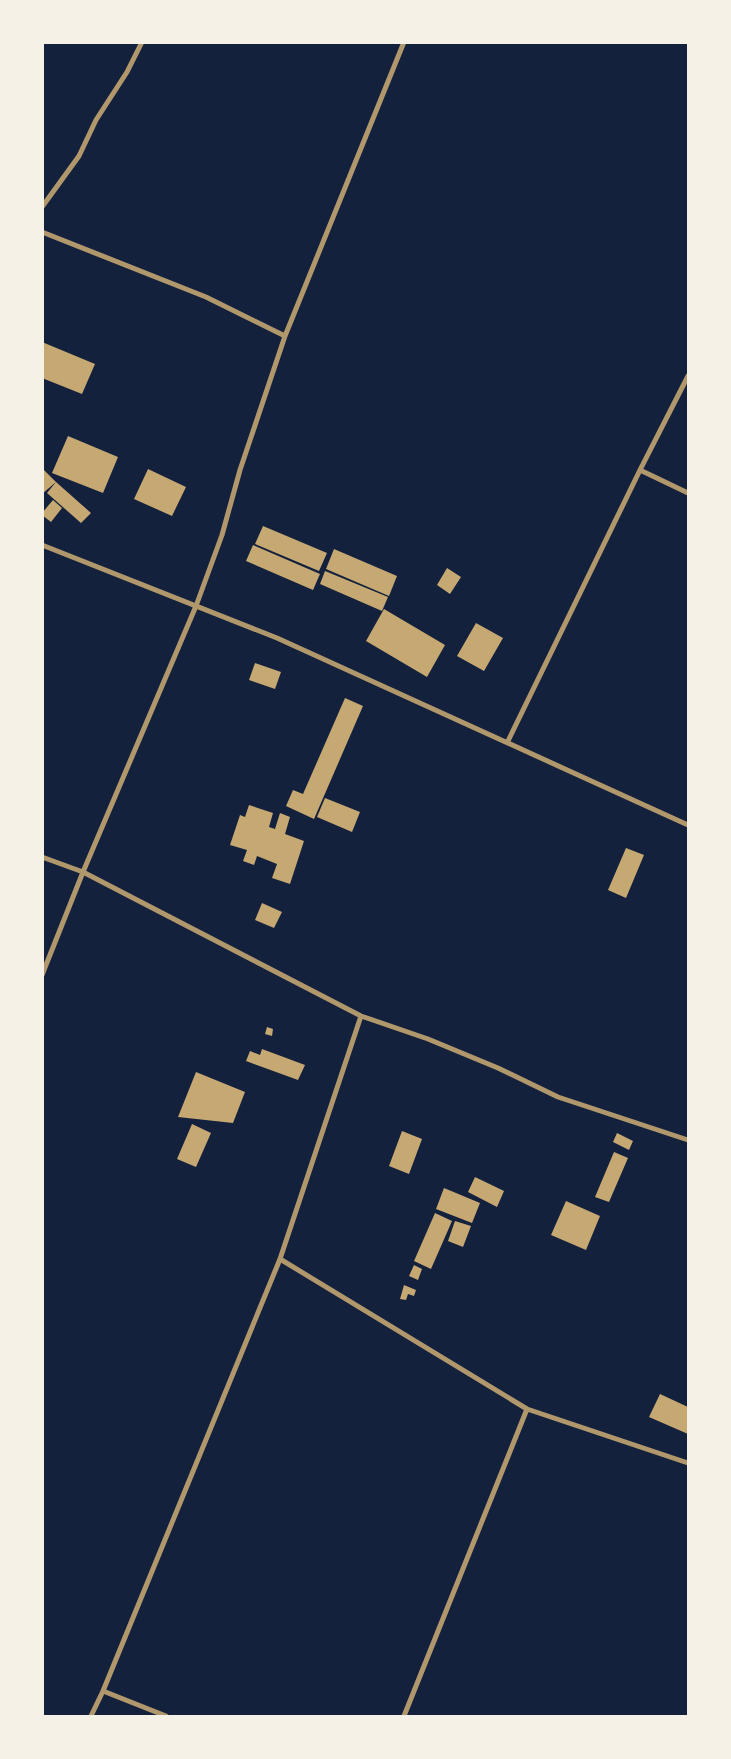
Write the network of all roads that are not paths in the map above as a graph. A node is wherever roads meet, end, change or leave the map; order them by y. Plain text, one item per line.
1 (142, 42) edge
2 (404, 42) edge
3 (42, 207) edge
4 (42, 232) edge
5 (284, 336) junction
6 (688, 376) edge
7 (640, 470) junction
8 (688, 493) edge
9 (42, 545) edge
10 (196, 606) junction
11 (508, 742) junction
12 (688, 825) edge
13 (42, 857) edge
14 (83, 872) junction
15 (42, 975) edge
16 (362, 1016) junction
17 (688, 1140) edge
18 (280, 1259) junction
19 (527, 1409) junction
20 (688, 1462) edge
21 (103, 1690) junction
22 (91, 1716) edge
23 (166, 1716) edge
24 (404, 1716) edge

1 - 3 street
2 - 5 street
4 - 5 street
5 - 10 street
6 - 7 street
7 - 8 street
7 - 11 street
9 - 10 street
10 - 11 street
10 - 14 street
11 - 12 street
13 - 14 street
14 - 15 street
14 - 16 street
16 - 17 street
16 - 18 street
18 - 19 street
18 - 21 street
19 - 20 street
19 - 24 street
21 - 22 street
21 - 23 street

